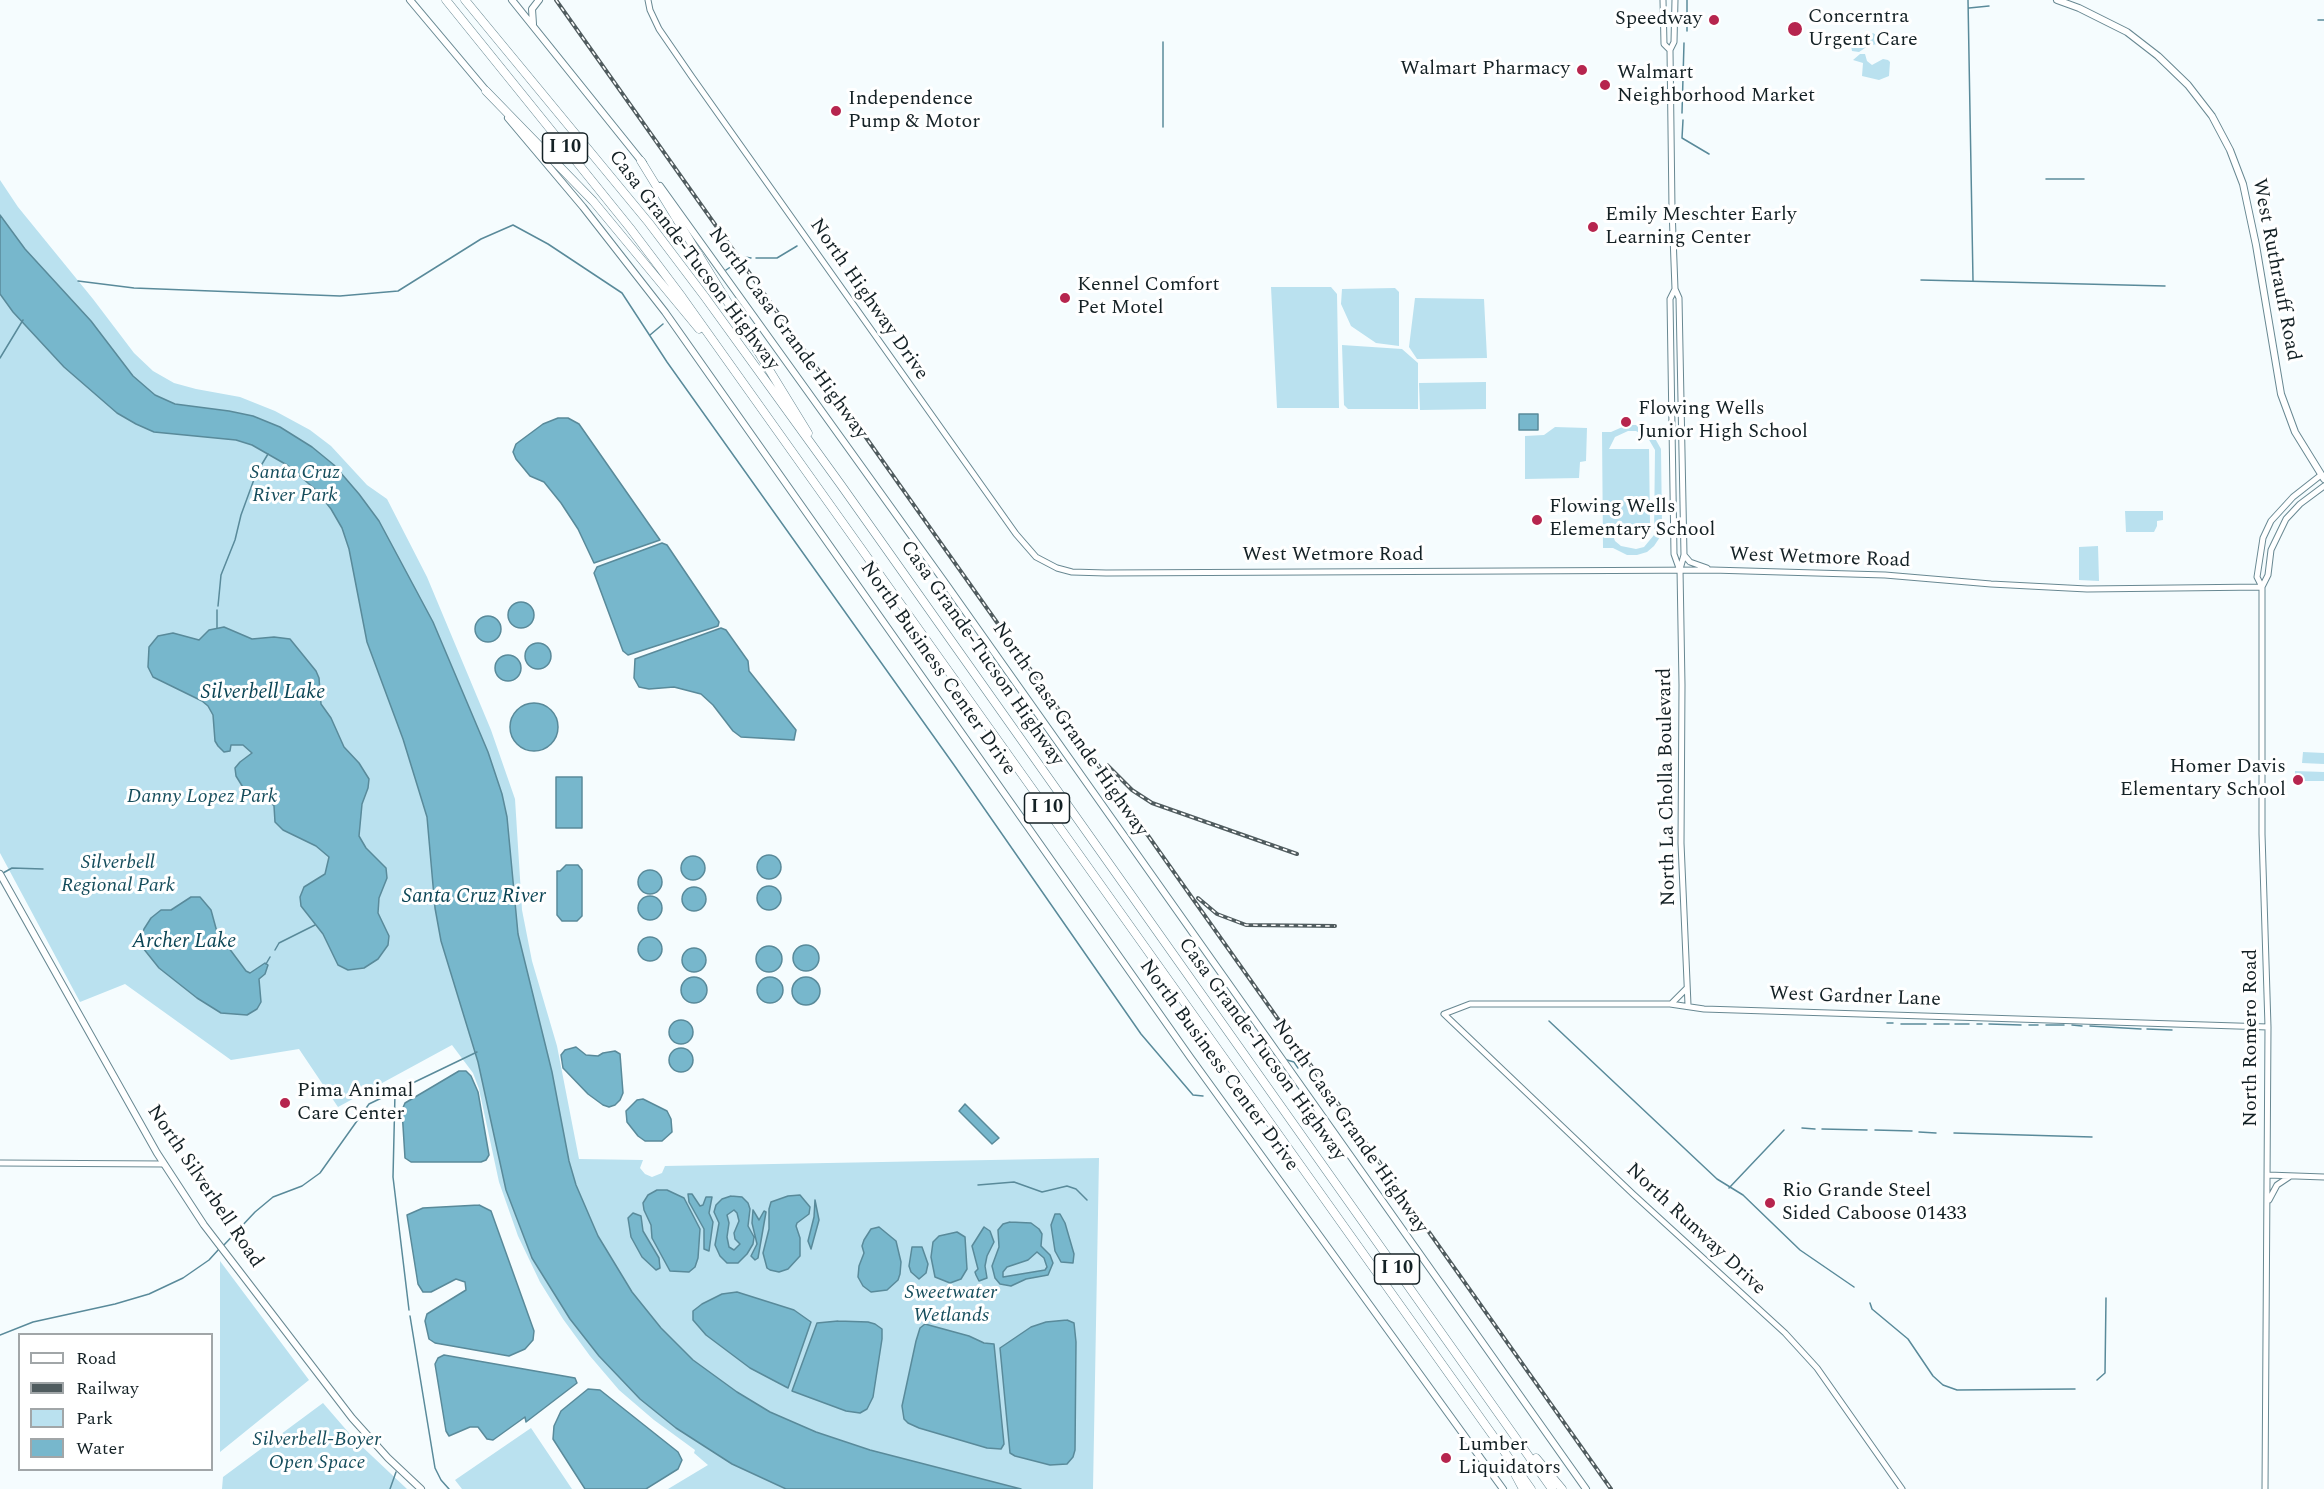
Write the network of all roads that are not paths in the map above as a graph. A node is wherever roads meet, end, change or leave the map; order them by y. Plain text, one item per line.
1 (410, 0) edge
2 (446, 0) edge
3 (465, 0) edge
4 (512, 0) edge
5 (648, 0) edge
6 (1663, 0) edge
7 (1675, 0) edge
8 (2056, 0) edge
9 (538, 1) edge
10 (533, 25) junction
11 (1670, 50) junction
12 (486, 90) junction
13 (642, 161) junction
14 (1675, 289) junction
15 (737, 373) junction
16 (830, 470) junction
17 (2323, 478) edge
18 (2324, 486) edge
19 (1684, 555) junction
20 (1680, 569) junction
21 (1712, 570) junction
22 (1088, 573) joint
23 (2262, 587) junction
24 (0, 874) edge
25 (1687, 988) junction
26 (1671, 1004) junction
27 (1688, 1005) junction
28 (1444, 1014) joint
29 (2268, 1027) junction
30 (0, 1163) edge
31 (164, 1164) junction
32 (2268, 1175) junction
33 (2291, 1176) junction
34 (2324, 1177) edge
35 (2268, 1202) junction
36 (1501, 1416) junction
37 (1490, 1432) junction
38 (421, 1489) edge
39 (1503, 1489) edge
40 (1523, 1489) edge
41 (1531, 1489) edge
42 (1552, 1489) edge
43 (1562, 1489) edge
44 (1586, 1489) edge
45 (1902, 1489) edge
46 (2265, 1489) edge

1 - 12 main road, North Business Center Drive
2 - 15 highway, Casa Grande-Tucson Highway / I 10
3 - 16 highway, Casa Grande-Tucson Highway / I 10
4 - 10 main road, North Casa Grande Highway
5 - 22 street, North Highway Drive
6 - 11 street, North La Cholla Boulevard
7 - 11 street, North La Cholla Boulevard
8 - 17 main road, West Ruthrauff Road
9 - 10 main road
10 - 13 main road, North Casa Grande Highway
11 - 14 street, North La Cholla Boulevard
12 - 15 highway
12 - 39 main road, North Business Center Drive
13 - 16 highway
13 - 44 main road, North Casa Grande Highway
14 - 19 street, North La Cholla Boulevard
14 - 20 street, North La Cholla Boulevard
15 - 37 highway, Casa Grande-Tucson Highway / I 10
16 - 36 highway, Casa Grande-Tucson Highway / I 10
17 - 23 street, North Romero Road
18 - 23 street, North Romero Road
19 - 20 street, North La Cholla Boulevard
19 - 21 street
20 - 21 street, West Wetmore Road
20 - 22 street, West Wetmore Road
20 - 25 street, North La Cholla Boulevard
21 - 23 street, West Wetmore Road
23 - 29 street, North Romero Road
24 - 31 main road, North Silverbell Road
25 - 26 street
25 - 27 street, North La Cholla Boulevard
26 - 27 street, West Gardner Lane
26 - 28 street, West Gardner Lane
27 - 29 street, West Gardner Lane
28 - 45 street, North Runway Drive
29 - 32 street, North Romero Road
30 - 31 street
31 - 38 main road, North Silverbell Road
32 - 33 street
32 - 35 street, North Romero Road
33 - 34 street
33 - 35 street
35 - 46 street, North Romero Road
36 - 42 highway, Casa Grande-Tucson Highway / I 10
36 - 43 highway
37 - 40 highway
37 - 41 highway, Casa Grande-Tucson Highway / I 10

